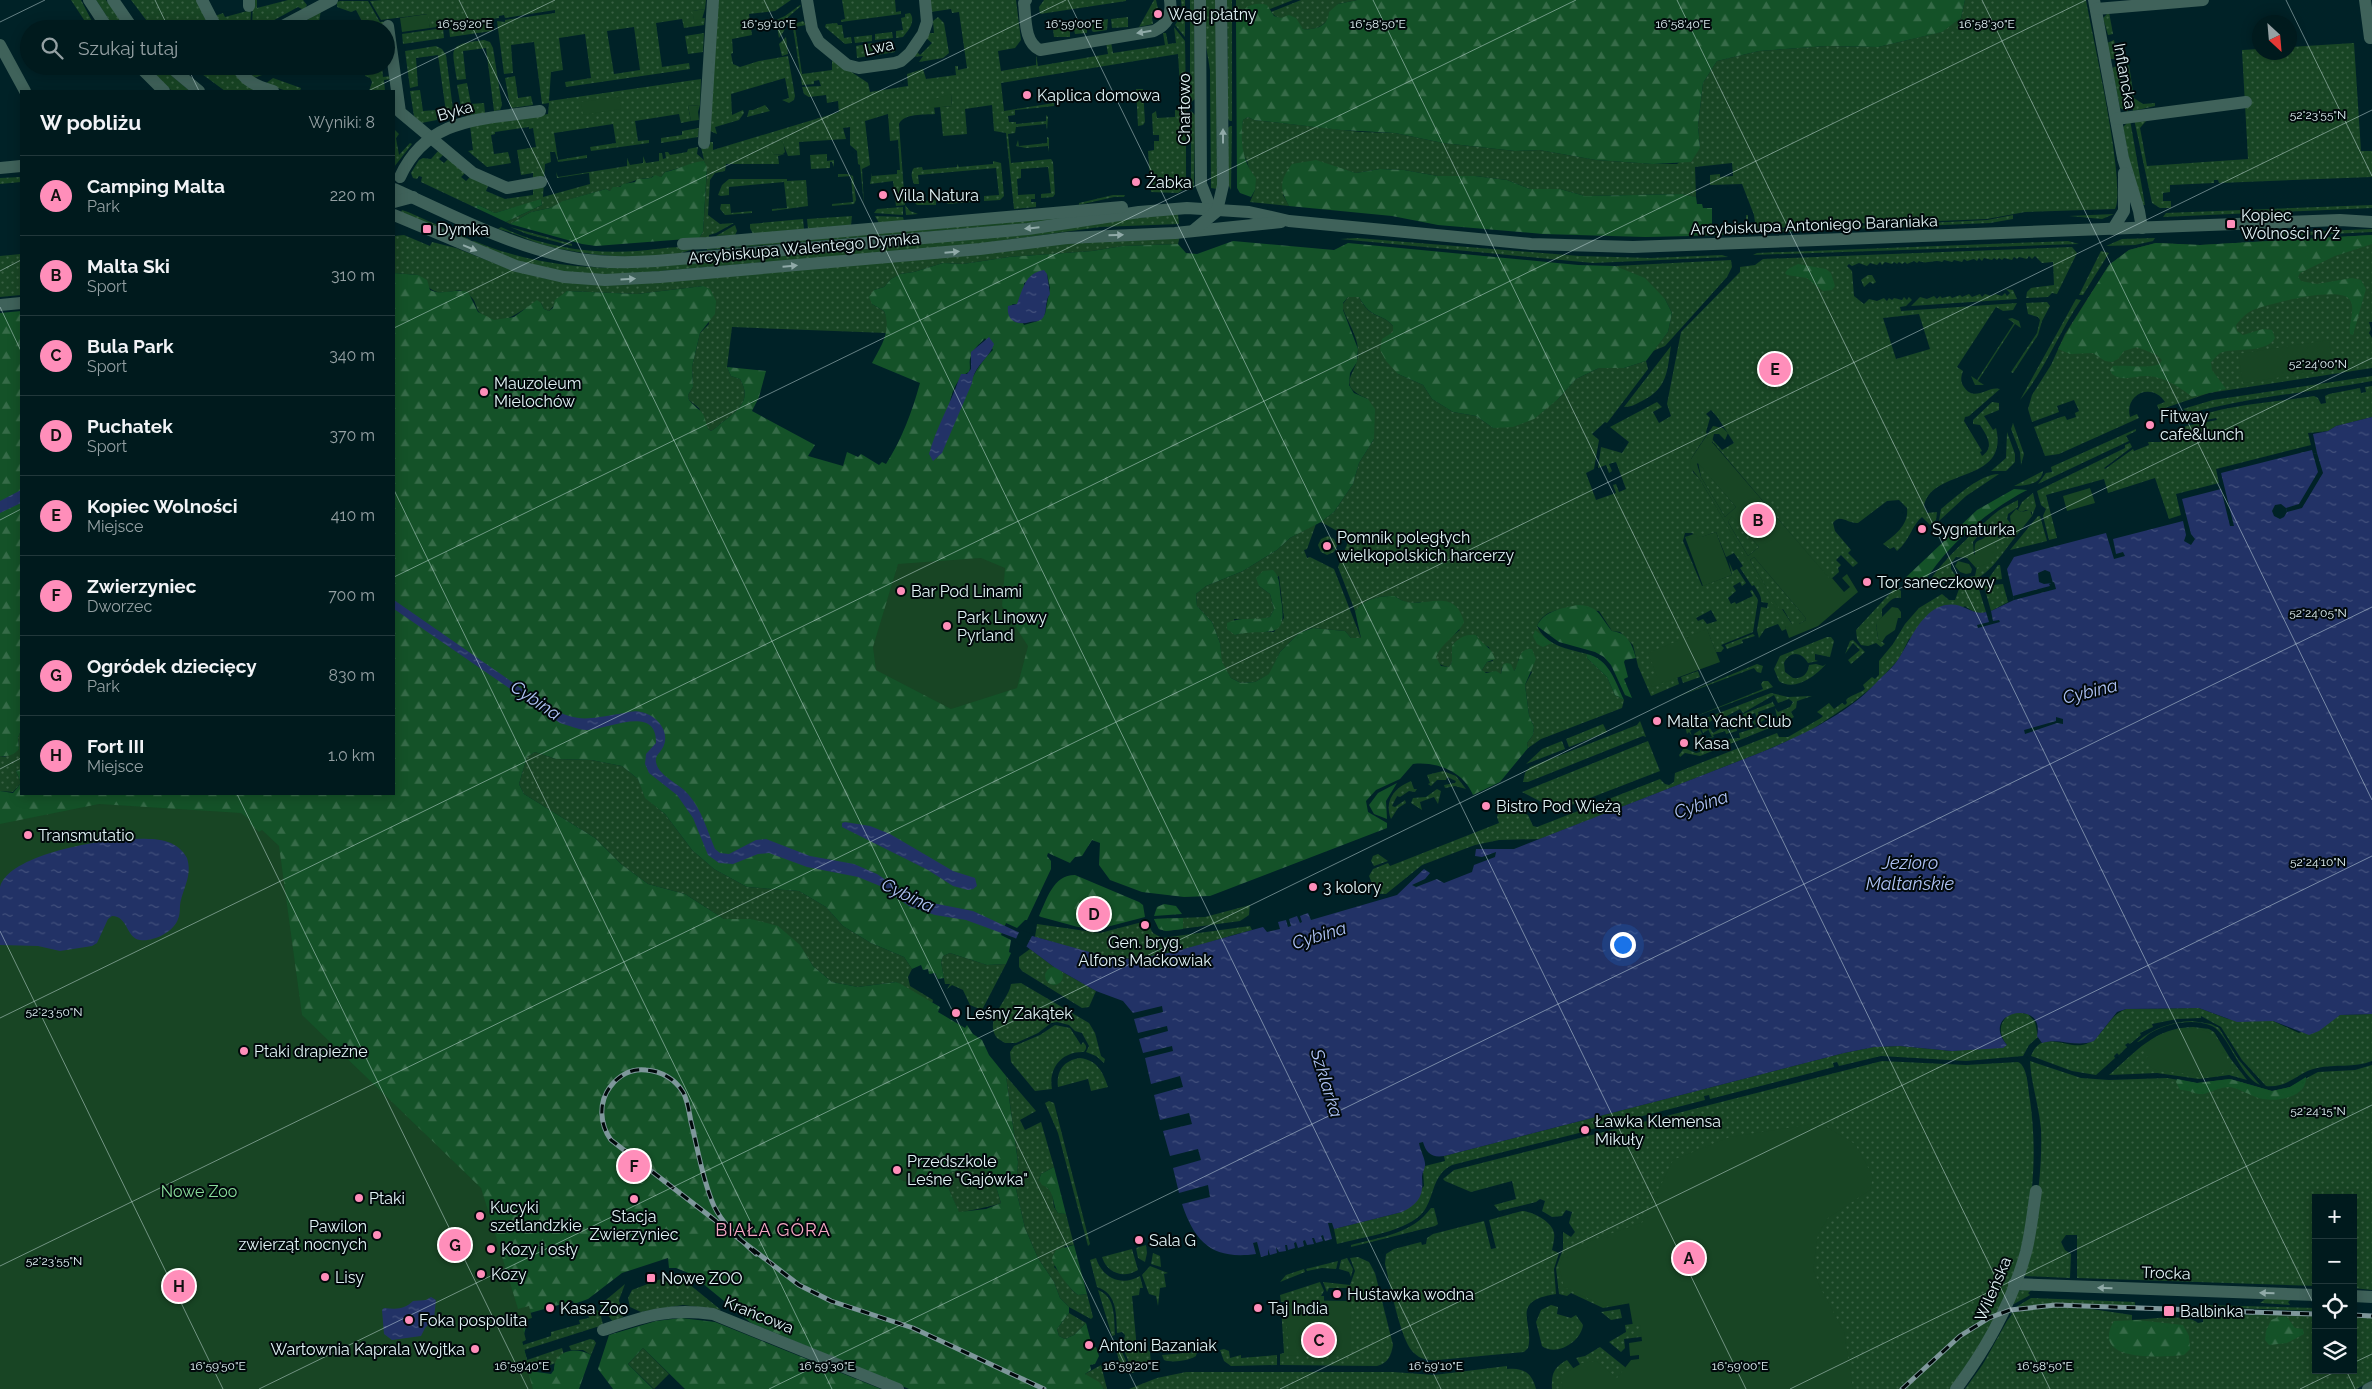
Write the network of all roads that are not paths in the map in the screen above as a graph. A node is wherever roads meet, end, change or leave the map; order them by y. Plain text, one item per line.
1 (90, 0) edge
2 (113, 0) edge
3 (202, 0) edge
4 (332, 0) edge
5 (712, 0) edge
6 (807, 0) edge
7 (925, 0) edge
8 (1026, 0) edge
9 (1170, 0) edge
10 (1200, 0) edge
11 (1221, 0) edge
12 (2203, 0) edge
13 (2365, 0) edge
14 (312, 4) edge
15 (2095, 5) edge
16 (102, 20) edge
17 (127, 20) edge
18 (212, 20) edge
19 (290, 20) edge
20 (2370, 38) dead end
21 (0, 44) edge
22 (148, 75) edge
23 (180, 75) edge
24 (242, 75) edge
25 (395, 75) edge
26 (24, 90) edge
27 (163, 90) edge
28 (198, 90) edge
29 (270, 90) edge
30 (2246, 102) dead end
31 (540, 111) dead end
32 (2116, 118) junction
33 (429, 137) junction
34 (704, 143) dead end
35 (2123, 158) junction
36 (20, 166) edge
37 (0, 168) edge
38 (397, 178) edge
39 (541, 182) dead end
40 (1201, 184) junction
41 (1223, 185) junction
42 (395, 189) edge
43 (413, 197) junction
44 (395, 202) edge
45 (1187, 208) junction
46 (1159, 210) junction
47 (1214, 211) junction
48 (1255, 212) junction
49 (395, 214) edge
50 (2372, 216) edge
51 (2340, 220) junction
52 (1289, 221) junction
53 (2372, 222) edge
54 (1228, 227) junction
55 (2142, 228) junction
56 (2113, 229) junction
57 (1192, 231) junction
58 (683, 244) dead end
59 (707, 244) junction
60 (697, 258) junction
61 (20, 303) edge
62 (0, 305) edge
63 (2036, 1191) dead end
64 (2014, 1284) junction
65 (2312, 1295) edge
66 (2357, 1296) edge
67 (2372, 1297) edge
68 (604, 1330) dead end
69 (2372, 1386) edge
70 (898, 1389) edge
71 (1956, 1389) edge
72 (2368, 1389) edge

1 - 16 street
2 - 17 street
3 - 18 street
4 - 14 street
5 - 34 street
6 - 7 street, Lwa
9 -> 8 street
10 - 40 street, Chartowo
41 -> 11 street
12 - 15 street
13 - 20 street
14 - 19 street
15 - 32 street, Inflancka
21 - 26 street
22 - 27 street
23 - 28 street
24 - 29 street
25 - 33 street
30 - 32 street
31 - 33 street, Byka
32 - 35 street, Inflancka
33 - 38 street, Byka
33 - 39 street
35 - 55 street, Inflancka
35 - 56 street, Inflancka
36 - 37 street
38 - 43 street
40 - 45 street
40 - 47 street, Chartowo
41 - 47 street
41 - 48 street
42 - 43 street, Arcybiskupa Walentego Dymka
43 - 44 street
43 - 60 street, Arcybiskupa Walentego Dymka
45 - 46 street, Arcybiskupa Walentego Dymka
45 - 47 street, Arcybiskupa Walentego Dymka
46 - 59 street
46 -> 60 street, Arcybiskupa Walentego Dymka
47 - 48 street, Arcybiskupa Antoniego Baraniaka
47 - 54 street, Chartowo
47 - 57 street
48 - 52 street, Arcybiskupa Antoniego Baraniaka
49 -> 57 street, Arcybiskupa Walentego Dymka
50 - 51 street, Arcybiskupa Antoniego Baraniaka
51 - 53 street, Arcybiskupa Antoniego Baraniaka
51 - 55 street, Arcybiskupa Antoniego Baraniaka
52 - 54 street, Arcybiskupa Antoniego Baraniaka
52 - 56 street, Arcybiskupa Antoniego Baraniaka
54 - 57 street, Arcybiskupa Walentego Dymka
55 - 56 street, Arcybiskupa Antoniego Baraniaka
58 - 59 street
59 - 60 street
61 - 62 street
63 - 64 street, Wileńska
65 -> 64 street, Trocka
64 - 71 street, Wileńska
66 - 67 street
68 - 70 street, Krańcowa
69 - 72 street

